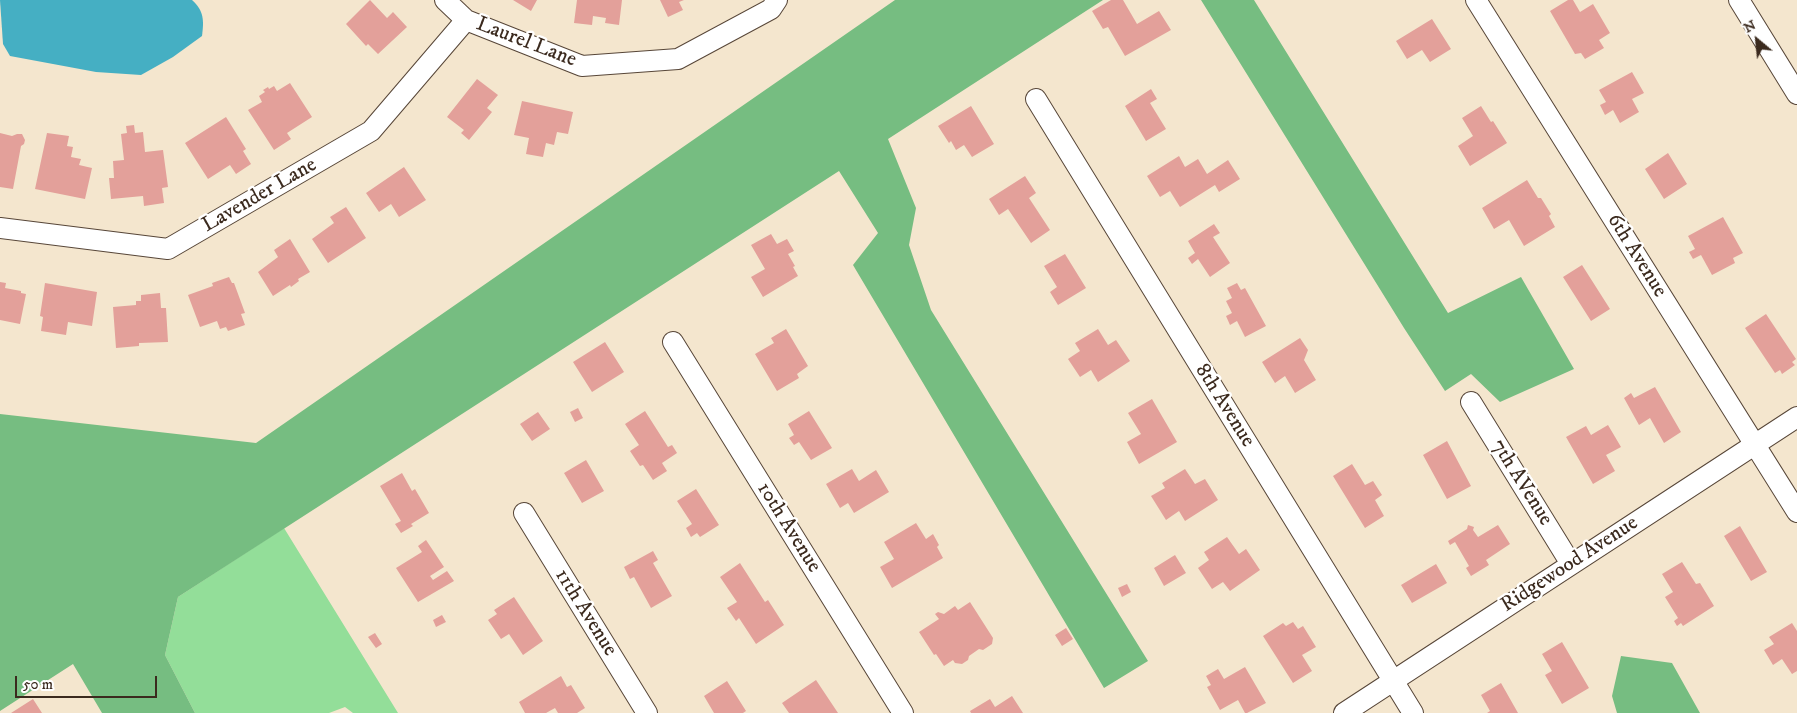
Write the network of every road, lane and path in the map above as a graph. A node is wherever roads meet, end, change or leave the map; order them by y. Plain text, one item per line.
1 (445, 0) edge
2 (777, 0) edge
3 (1476, 0) edge
4 (1740, 0) edge
5 (466, 20) junction
6 (1797, 94) edge
7 (1036, 99) dead end
8 (0, 228) edge
9 (673, 342) dead end
10 (1471, 402) dead end
11 (1797, 417) edge
12 (1754, 444) junction
13 (1797, 512) edge
14 (524, 513) dead end
15 (1571, 564) junction
16 (1393, 681) junction
17 (647, 713) edge
18 (903, 713) edge
19 (1344, 713) edge
20 (1413, 713) edge

1 - 5 street, Laurel Lane
2 - 5 street, Laurel Lane
3 - 12 street, 6th Avenue
4 - 6 street
5 - 8 street, Lavender Lane
7 - 16 street, 8th Avenue
9 - 18 street, 10th Avenue
10 - 15 street, 7th AVenue
11 - 12 street, Ridgewood Avenue
12 - 13 street, 6th Avenue
12 - 15 street, Ridgewood Avenue
14 - 17 street, 11th Avenue
15 - 16 street, Ridgewood Avenue
16 - 19 street, Ridgewood Avenue
16 - 20 street, 8th Avenue

